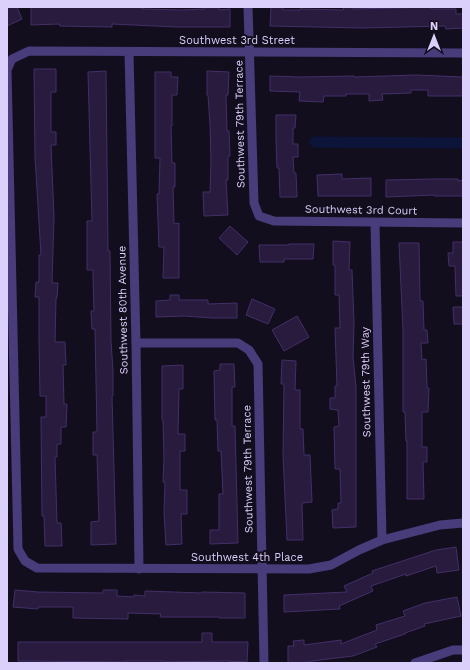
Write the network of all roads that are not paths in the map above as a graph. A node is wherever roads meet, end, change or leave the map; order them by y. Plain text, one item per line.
1 (248, 7) edge
2 (129, 52) junction
3 (250, 52) junction
4 (463, 53) edge
5 (259, 216) joint
6 (375, 223) junction
7 (463, 223) edge
8 (136, 343) junction
9 (463, 523) edge
10 (382, 540) junction
11 (25, 561) joint
12 (139, 569) junction
13 (261, 569) junction
14 (463, 650) edge
15 (264, 663) edge
16 (415, 663) edge

1 - 3 street, Southwest 79th Terrace
2 - 3 street, Southwest 3rd Street
2 - 8 street, Southwest 80th Avenue
2 - 11 street, Southwest 3rd Street
3 - 4 street, Southwest 3rd Street
3 - 5 street, Southwest 79th Terrace
5 - 6 street, Southwest 3rd Court
6 - 7 street, Southwest 3rd Court
6 - 10 street, Southwest 79th Way
8 - 12 street, Southwest 80th Avenue
8 - 13 street, Southwest 79th Terrace
9 - 10 street, Southwest 4th Place
10 - 13 street, Southwest 4th Place
11 - 12 street, Southwest 4th Place
12 - 13 street, Southwest 4th Place
13 - 15 street, Southwest 79th Terrace
14 - 16 street

